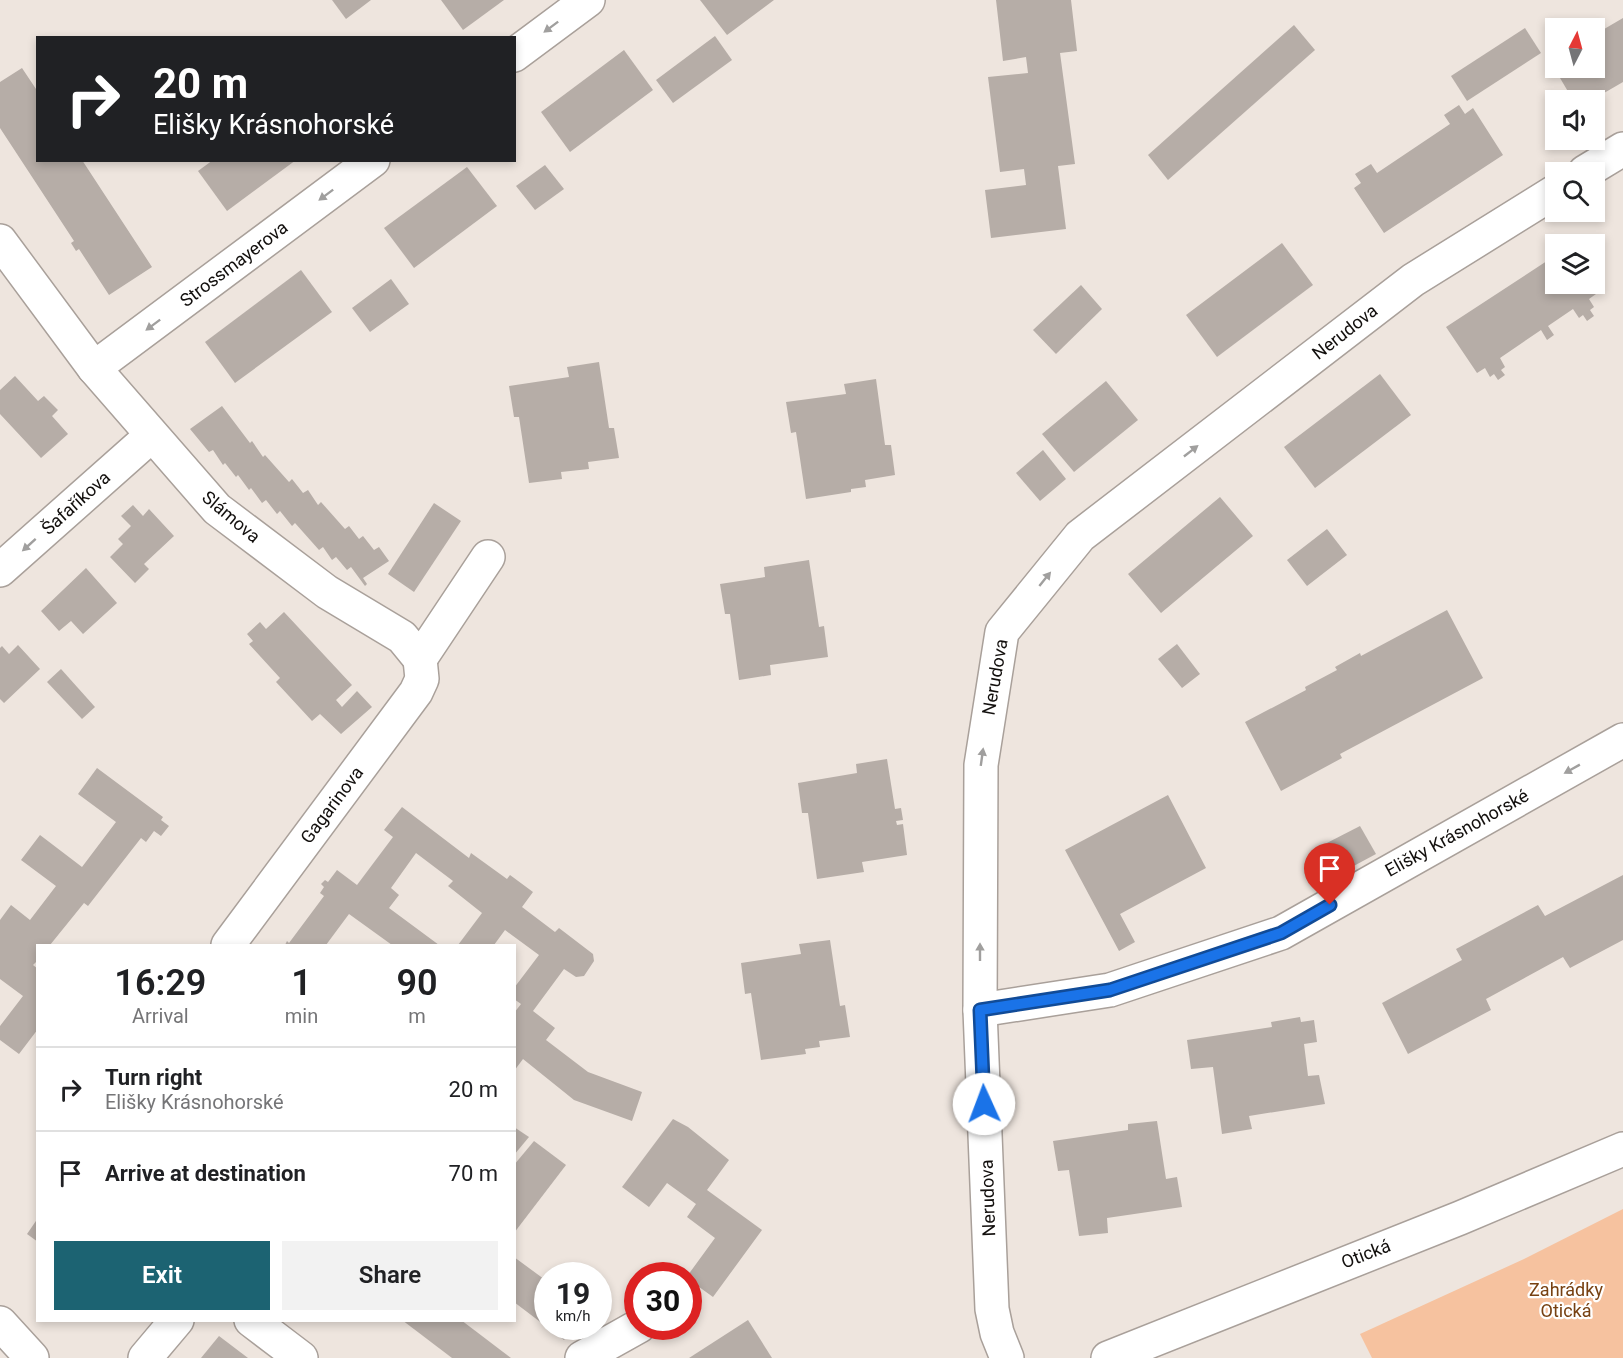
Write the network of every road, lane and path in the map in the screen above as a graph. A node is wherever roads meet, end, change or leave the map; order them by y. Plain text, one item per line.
1 (588, 0) edge
2 (516, 54) edge
3 (1623, 149) edge
4 (370, 162) edge
5 (1602, 162) edge
6 (1545, 198) edge
7 (0, 241) edge
8 (94, 368) junction
9 (151, 436) junction
10 (488, 557) dead end
11 (0, 570) edge
12 (420, 659) junction
13 (1623, 740) edge
14 (229, 944) edge
15 (980, 1010) junction
16 (1623, 1149) edge
17 (175, 1322) edge
18 (254, 1322) edge
19 (0, 1323) edge
20 (624, 1334) edge
21 (32, 1358) edge
22 (145, 1358) edge
23 (301, 1358) edge
24 (582, 1358) edge
25 (1007, 1358) edge
26 (1108, 1358) edge

1 -> 2 street
3 - 5 street
4 -> 8 street, Strossmayerova
15 -> 6 street, Nerudova
7 - 8 street, Slámova
8 - 9 street, Slámova
9 -> 11 street, Šafaříkova
9 - 12 street, Slámova
10 - 12 street
12 - 14 street, Gagarinova
13 -> 15 street, Elišky Krásnohorské
15 - 25 street, Nerudova
16 - 26 street, Otická
17 - 22 street
18 - 23 street
19 - 21 street
20 - 24 street

